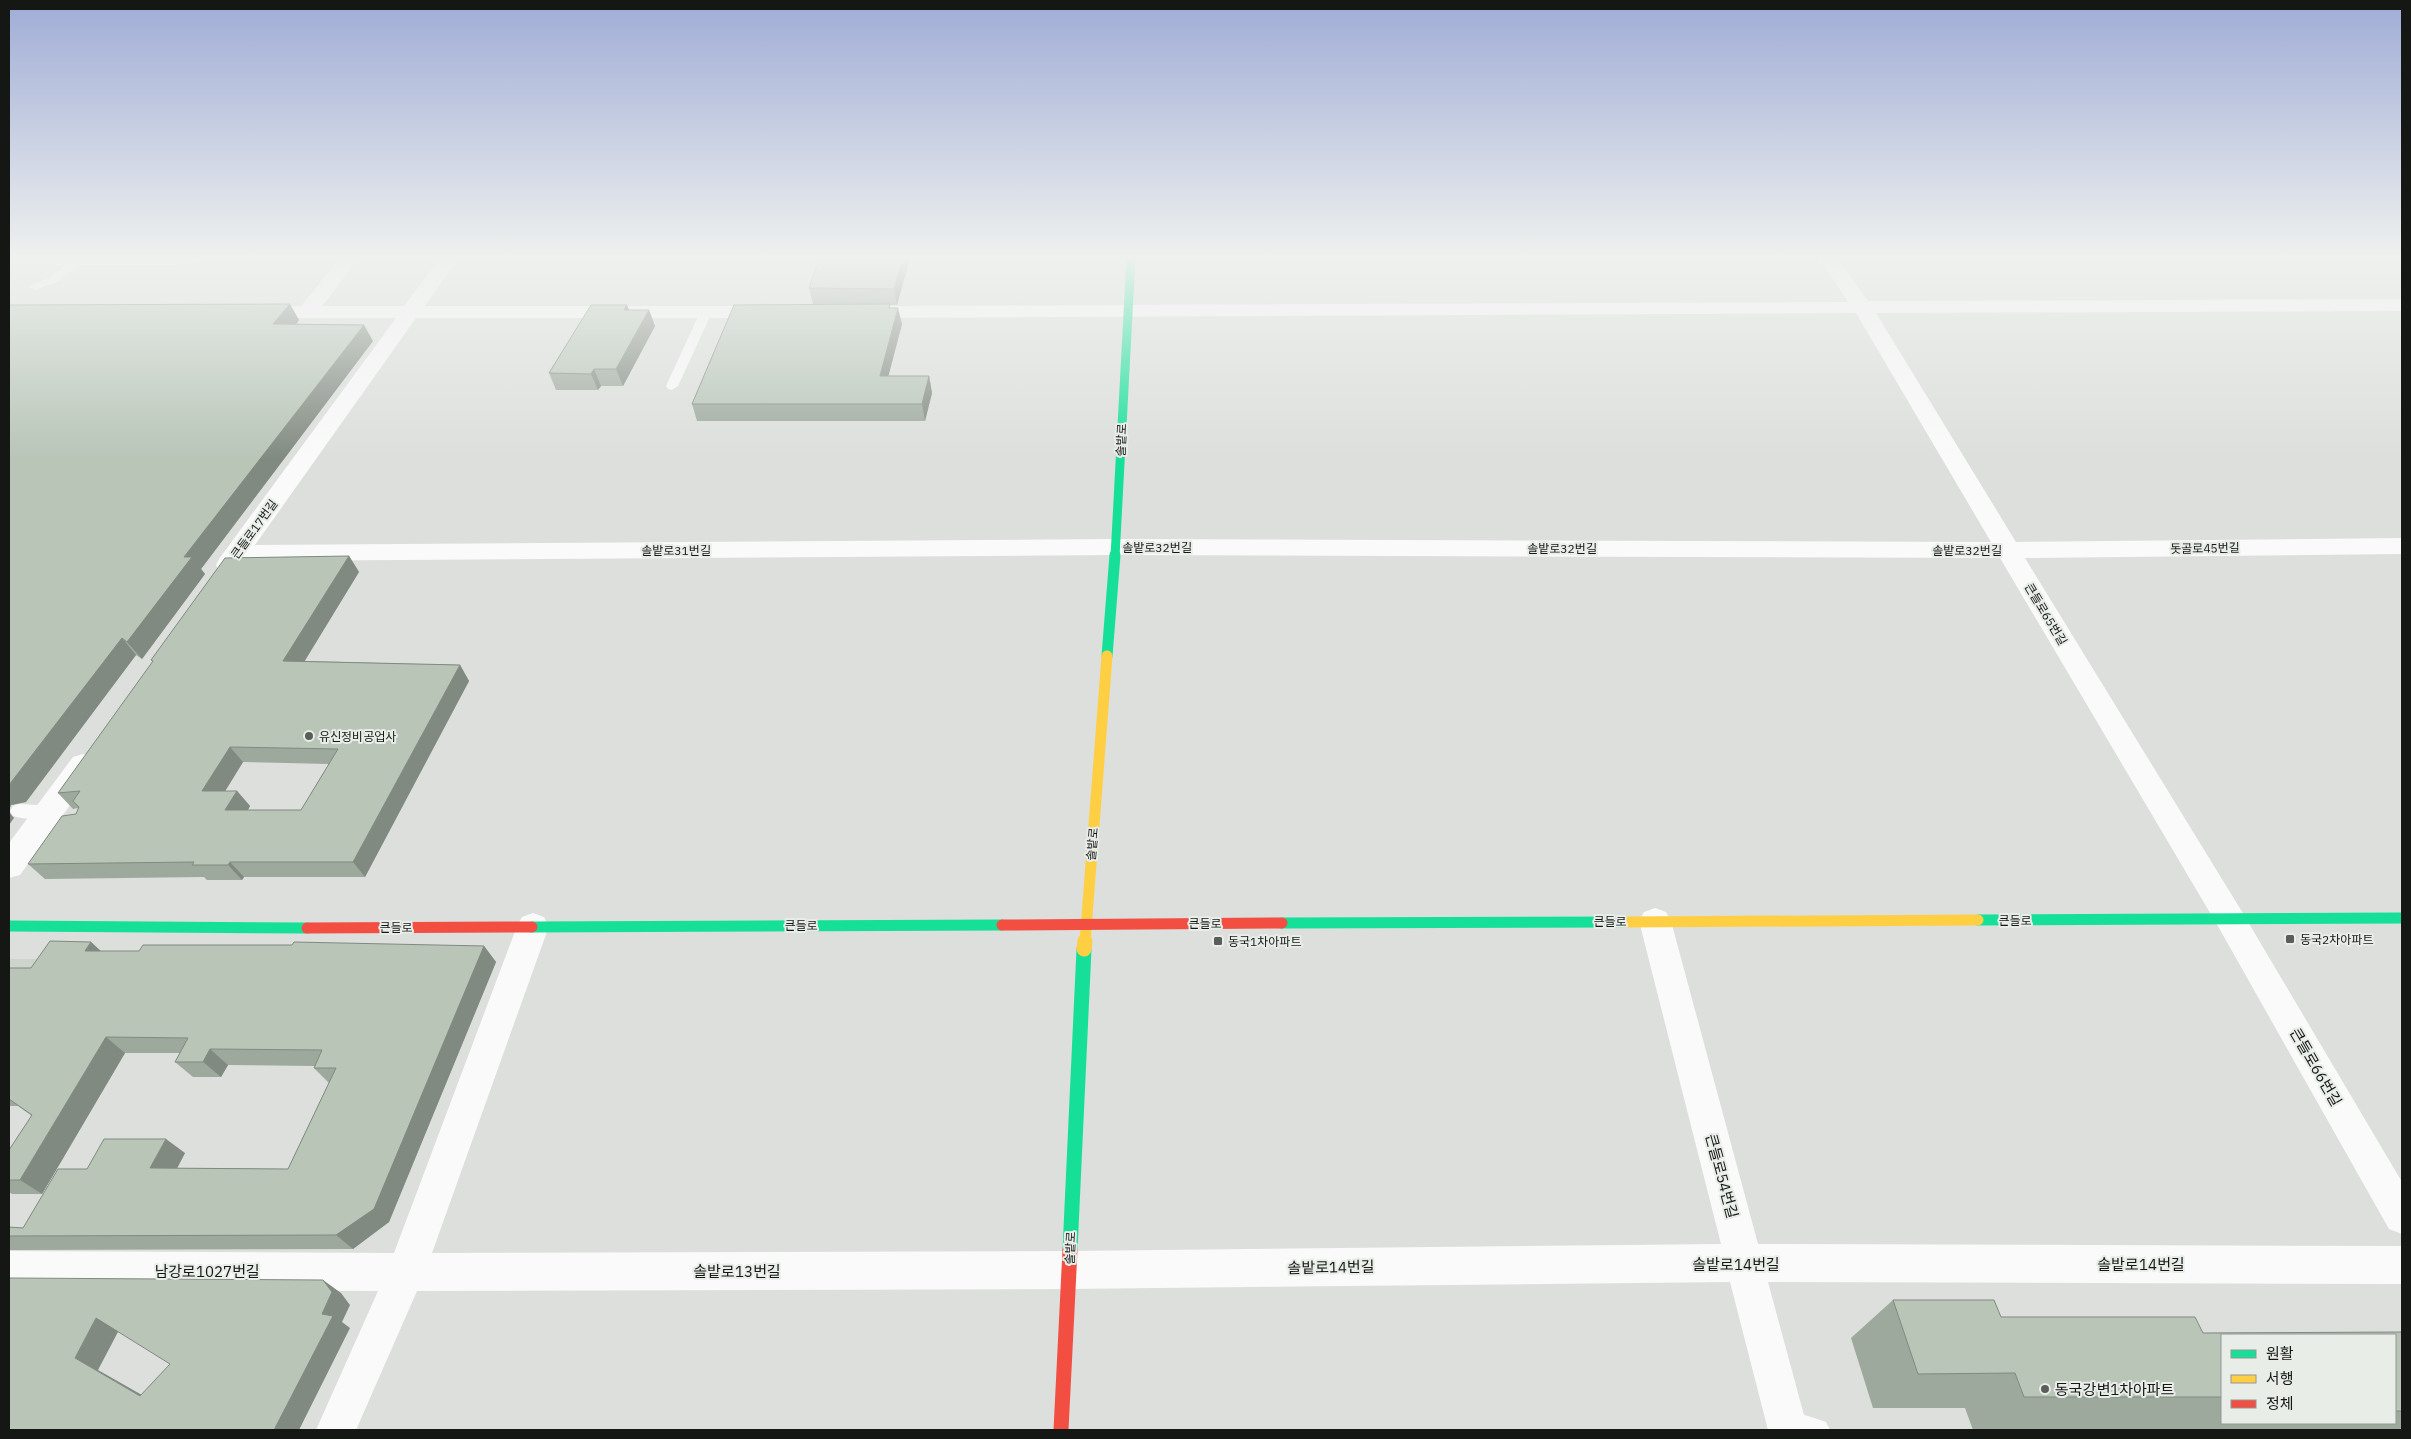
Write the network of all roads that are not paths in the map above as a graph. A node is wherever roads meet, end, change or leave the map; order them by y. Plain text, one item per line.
1 (401, 325) edge
2 (700, 325) edge
3 (1126, 325) edge
4 (1873, 325) edge
5 (672, 386) dead end
6 (2402, 546) edge
7 (1116, 547) junction
8 (2008, 550) junction
9 (237, 553) junction
10 (214, 585) edge
11 (96, 746) edge
12 (9, 866) edge
13 (2402, 918) edge
14 (2230, 919) junction
15 (1655, 921) junction
16 (1086, 923) junction
17 (9, 926) edge
18 (533, 926) junction
19 (2402, 1216) edge
20 (1744, 1263) junction
21 (2402, 1264) edge
22 (9, 1270) edge
23 (1069, 1270) junction
24 (406, 1272) junction
25 (1798, 1427) edge
26 (336, 1430) edge
27 (1060, 1430) edge

1 - 9 street, 큰들로17번길
2 - 5 lane
3 - 7 street, 솔밭로
4 - 8 street, 큰들로65번길
6 - 8 street, 돗골로45번길
7 - 8 street, 솔밭로32번길
7 - 9 street, 솔밭로31번길
7 - 16 street, 솔밭로
8 - 14 street, 큰들로65번길
9 - 10 street, 큰들로17번길
11 - 12 street
13 - 14 street, 큰들로
14 - 15 street, 큰들로
14 - 19 street, 큰들로66번길
15 - 16 street, 큰들로
15 - 20 street, 큰들로54번길
16 - 18 street, 큰들로
16 - 23 street, 솔밭로
17 - 18 street, 큰들로
18 - 24 street
20 - 21 street, 솔밭로14번길
20 - 23 street, 솔밭로14번길
20 - 25 street, 큰들로54번길
22 - 24 street, 남강로1027번길
23 - 24 street, 솔밭로13번길
23 - 27 street, 솔밭로
24 - 26 street

